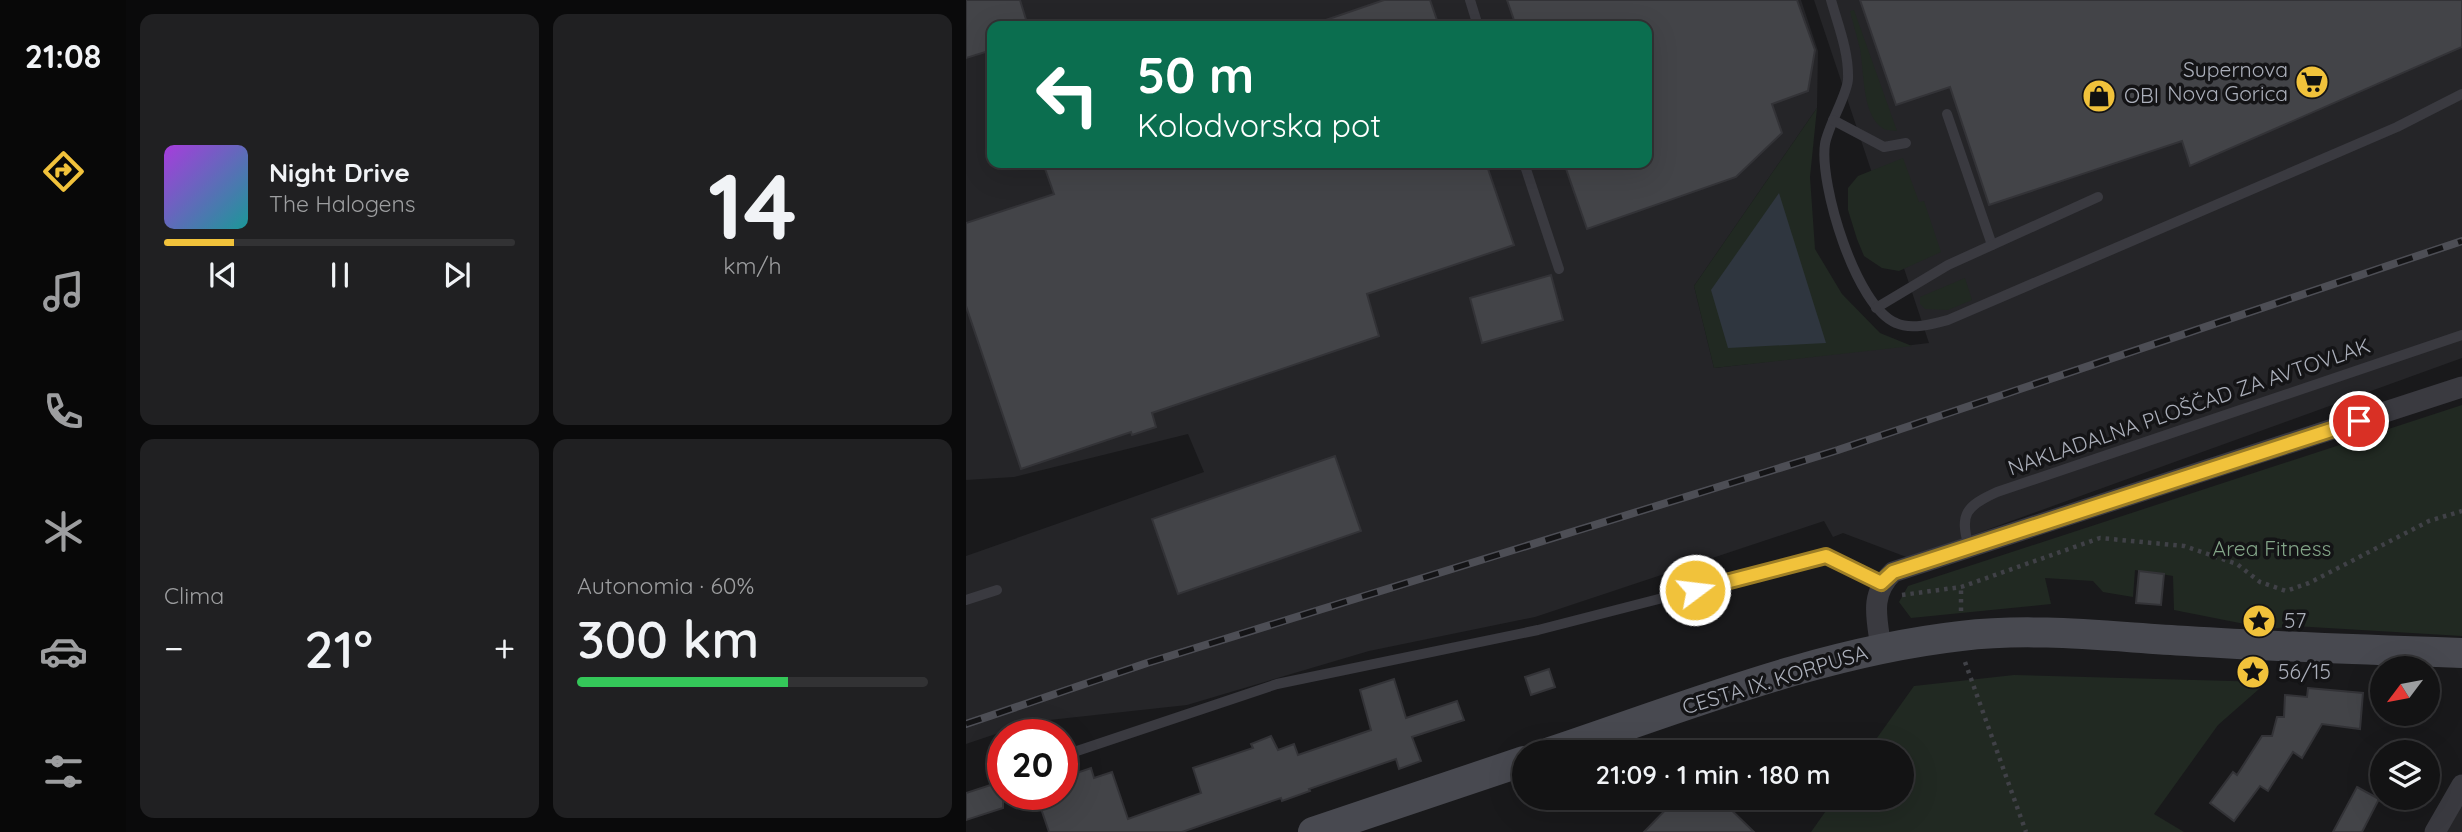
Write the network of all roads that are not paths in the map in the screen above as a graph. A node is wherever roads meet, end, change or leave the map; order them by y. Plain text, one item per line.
1 (1470, 0) edge
2 (1831, 0) edge
3 (1476, 21) edge
4 (2462, 94) edge
5 (1947, 114) dead end
6 (1833, 120) junction
7 (1906, 143) dead end
8 (1526, 168) edge
9 (2098, 197) dead end
10 (1992, 245) junction
11 (1559, 270) dead end
12 (1876, 308) junction
13 (2462, 335) edge
14 (2462, 387) edge
15 (1969, 547) junction
16 (996, 590) dead end
17 (1879, 591) junction
18 (966, 600) edge
19 (1881, 648) junction
20 (2462, 653) edge
21 (1586, 740) edge
22 (1078, 751) edge
23 (1512, 765) edge
24 (2462, 785) edge
25 (1312, 832) edge
26 (2435, 832) edge

1 - 3 lane
2 - 6 lane
4 - 12 lane
5 - 10 lane
6 - 7 lane
6 - 12 lane
8 - 11 lane
9 - 10 lane
10 - 12 lane
13 - 15 lane, NAKLADALNA PLOŠČAD ZA AVTOVLAK
14 - 15 street
15 - 17 street
16 - 18 lane
17 - 19 street
17 - 22 lane
19 - 20 main road, CESTA IX. KORPUSA
19 - 21 main road, CESTA IX. KORPUSA
23 - 25 main road
24 - 26 street

